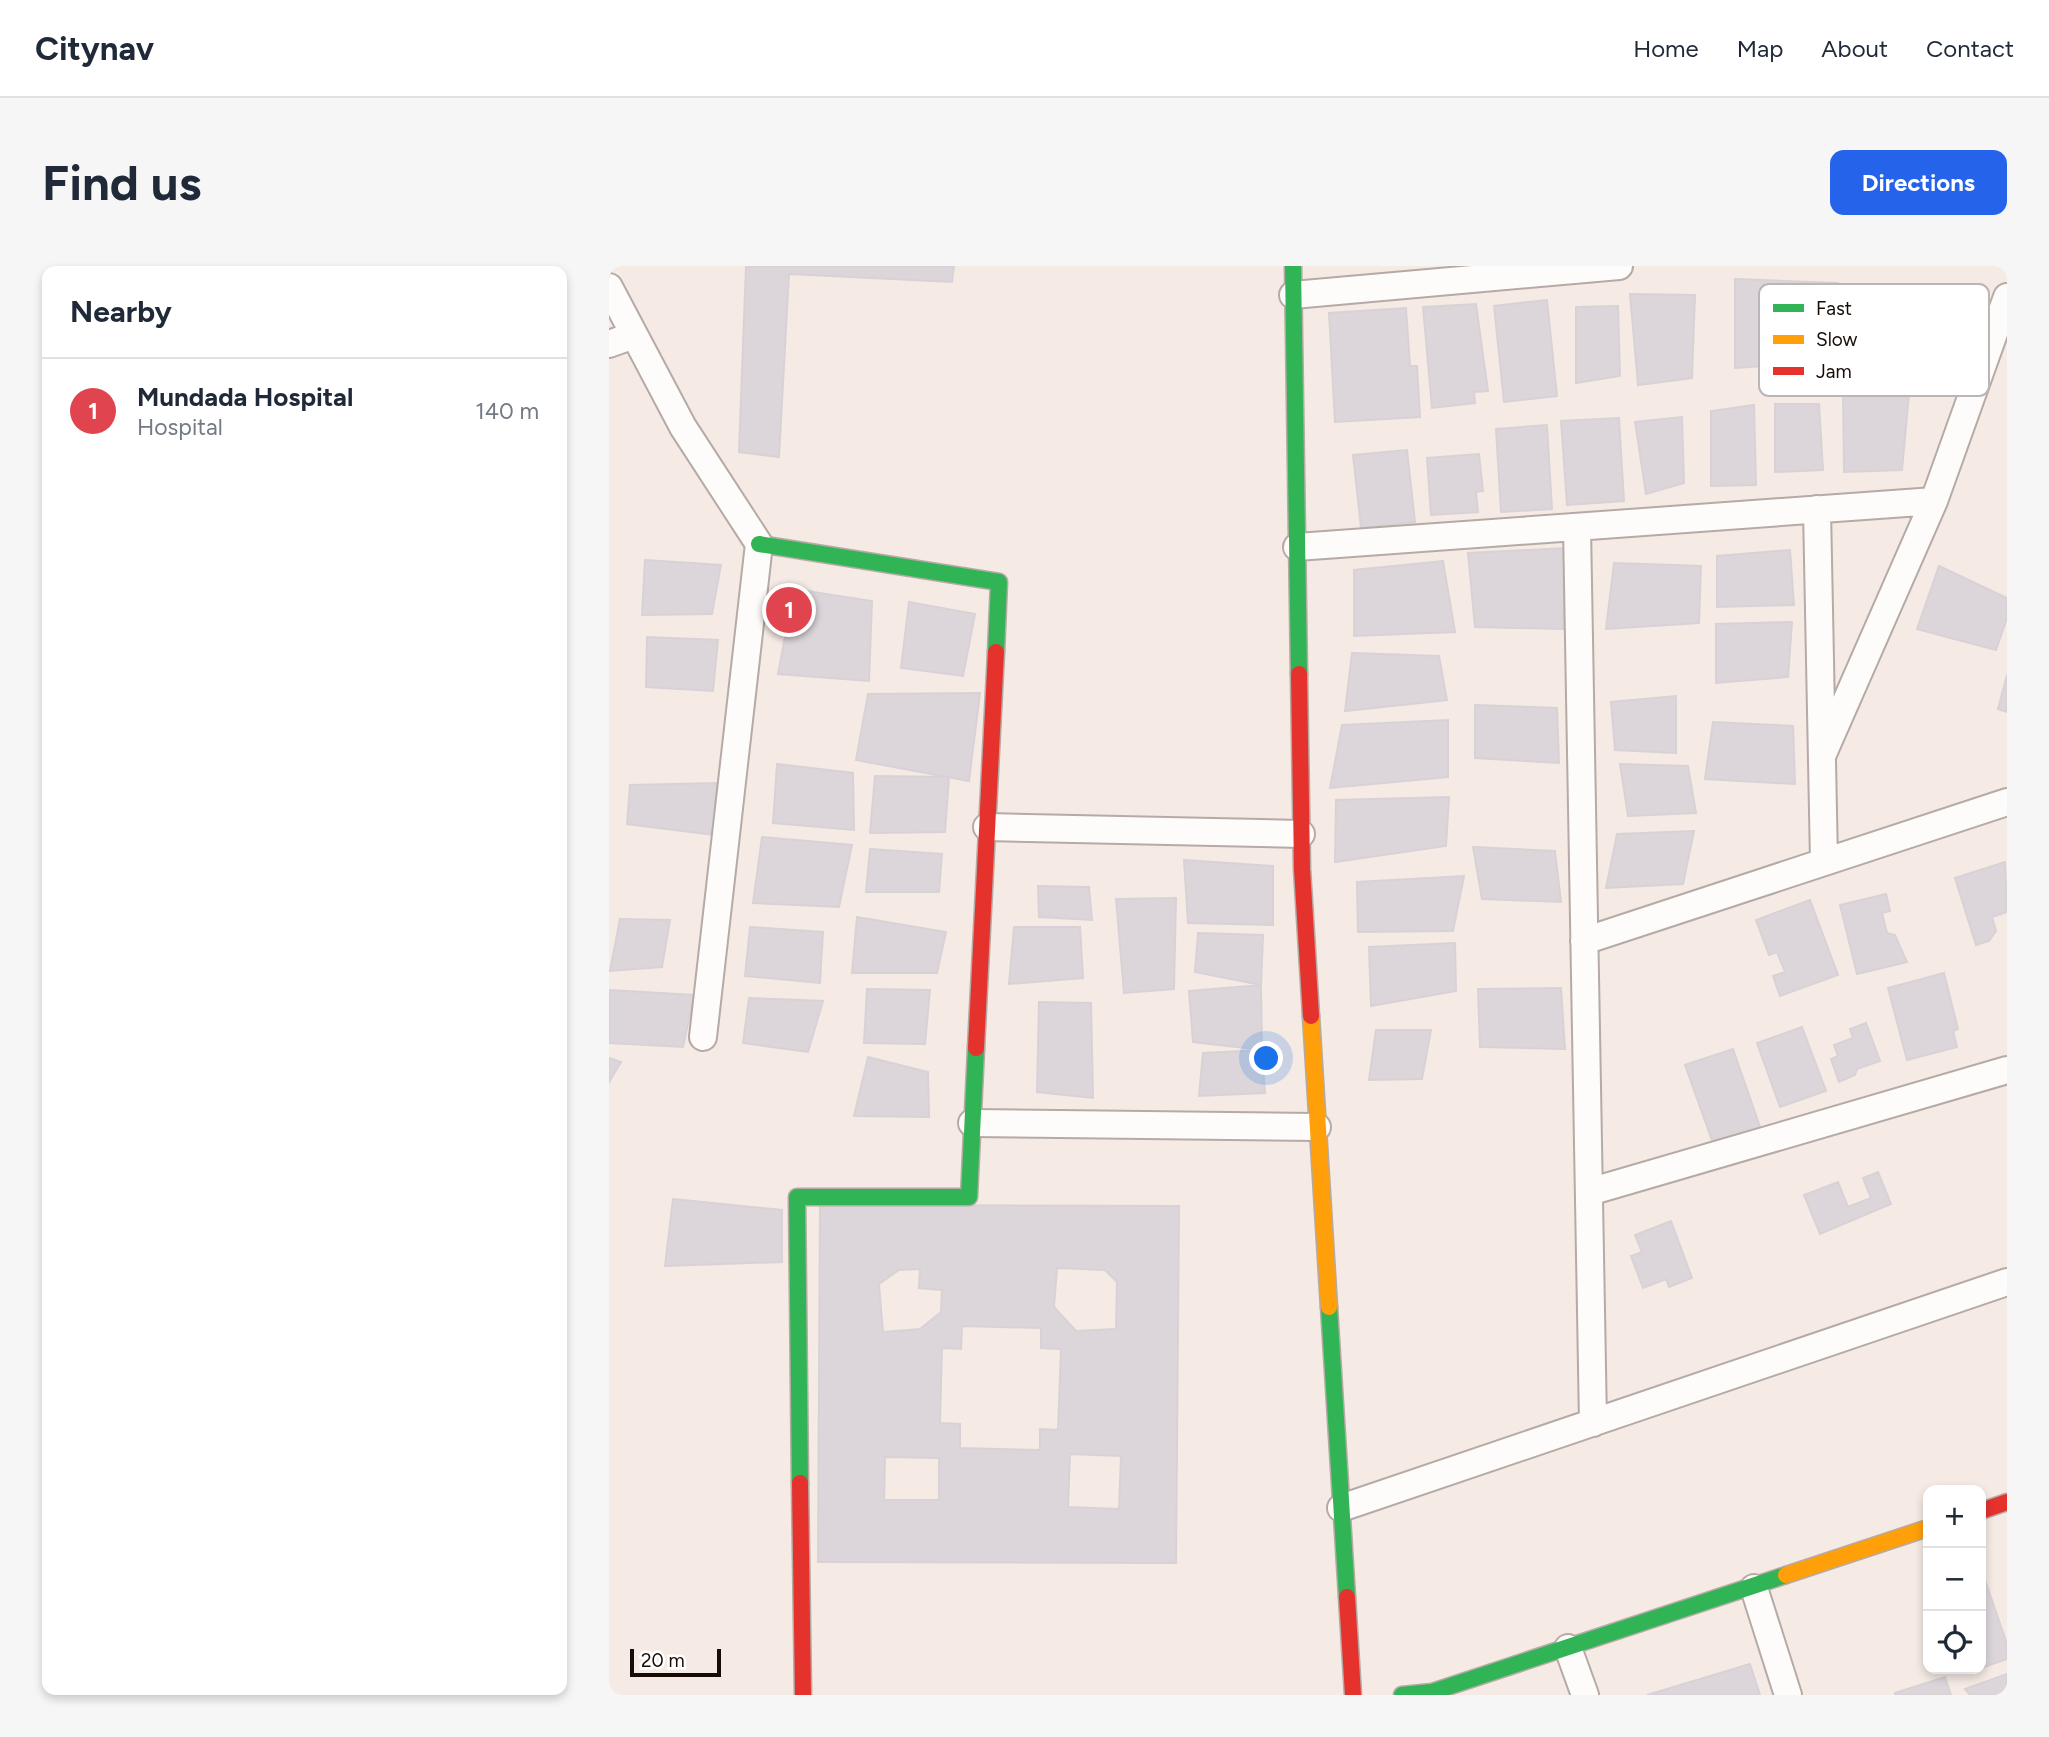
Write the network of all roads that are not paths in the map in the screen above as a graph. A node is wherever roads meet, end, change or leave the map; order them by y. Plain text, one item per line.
1 (1293, 266) edge
2 (1619, 266) edge
3 (1524, 270) edge
4 (609, 286) edge
5 (1293, 295) junction
6 (2005, 307) edge
7 (634, 335) junction
8 (609, 344) edge
9 (1989, 350) edge
10 (1972, 396) edge
11 (1934, 500) junction
12 (1817, 509) junction
13 (1577, 527) junction
14 (759, 544) junction
15 (1297, 547) junction
16 (1822, 757) junction
17 (2007, 802) edge
18 (986, 827) junction
19 (1301, 834) junction
20 (1825, 862) junction
21 (1584, 941) junction
22 (703, 1037) dead end
23 (2007, 1070) edge
24 (972, 1123) junction
25 (1317, 1127) junction
26 (1589, 1192) junction
27 (2007, 1282) edge
28 (1593, 1423) junction
29 (2007, 1502) edge
30 (1341, 1508) junction
31 (1986, 1509) edge
32 (1923, 1530) edge
33 (1754, 1588) junction
34 (1568, 1648) junction
35 (803, 1695) edge
36 (1353, 1695) edge
37 (1402, 1695) edge
38 (1585, 1695) edge
39 (1788, 1695) edge

1 - 5 street
2 - 3 street
3 - 5 street
4 - 7 street
5 - 15 street
6 - 9 street
7 - 8 street
7 - 14 street
10 - 11 street
11 - 12 street
11 - 16 street
12 - 13 street
12 - 16 street
13 - 15 street
13 - 21 street
14 - 18 street
14 - 22 street
15 - 19 street
16 - 20 street
17 - 20 street
18 - 19 street
18 - 24 street
19 - 25 street
20 - 21 street
21 - 26 street
23 - 26 street
24 - 25 street
24 - 35 street
25 - 30 street
26 - 28 street
27 - 28 street
28 - 30 street
29 - 31 street
30 - 36 street
32 - 33 street
33 - 34 street
33 - 39 street
34 - 37 street
34 - 38 street

